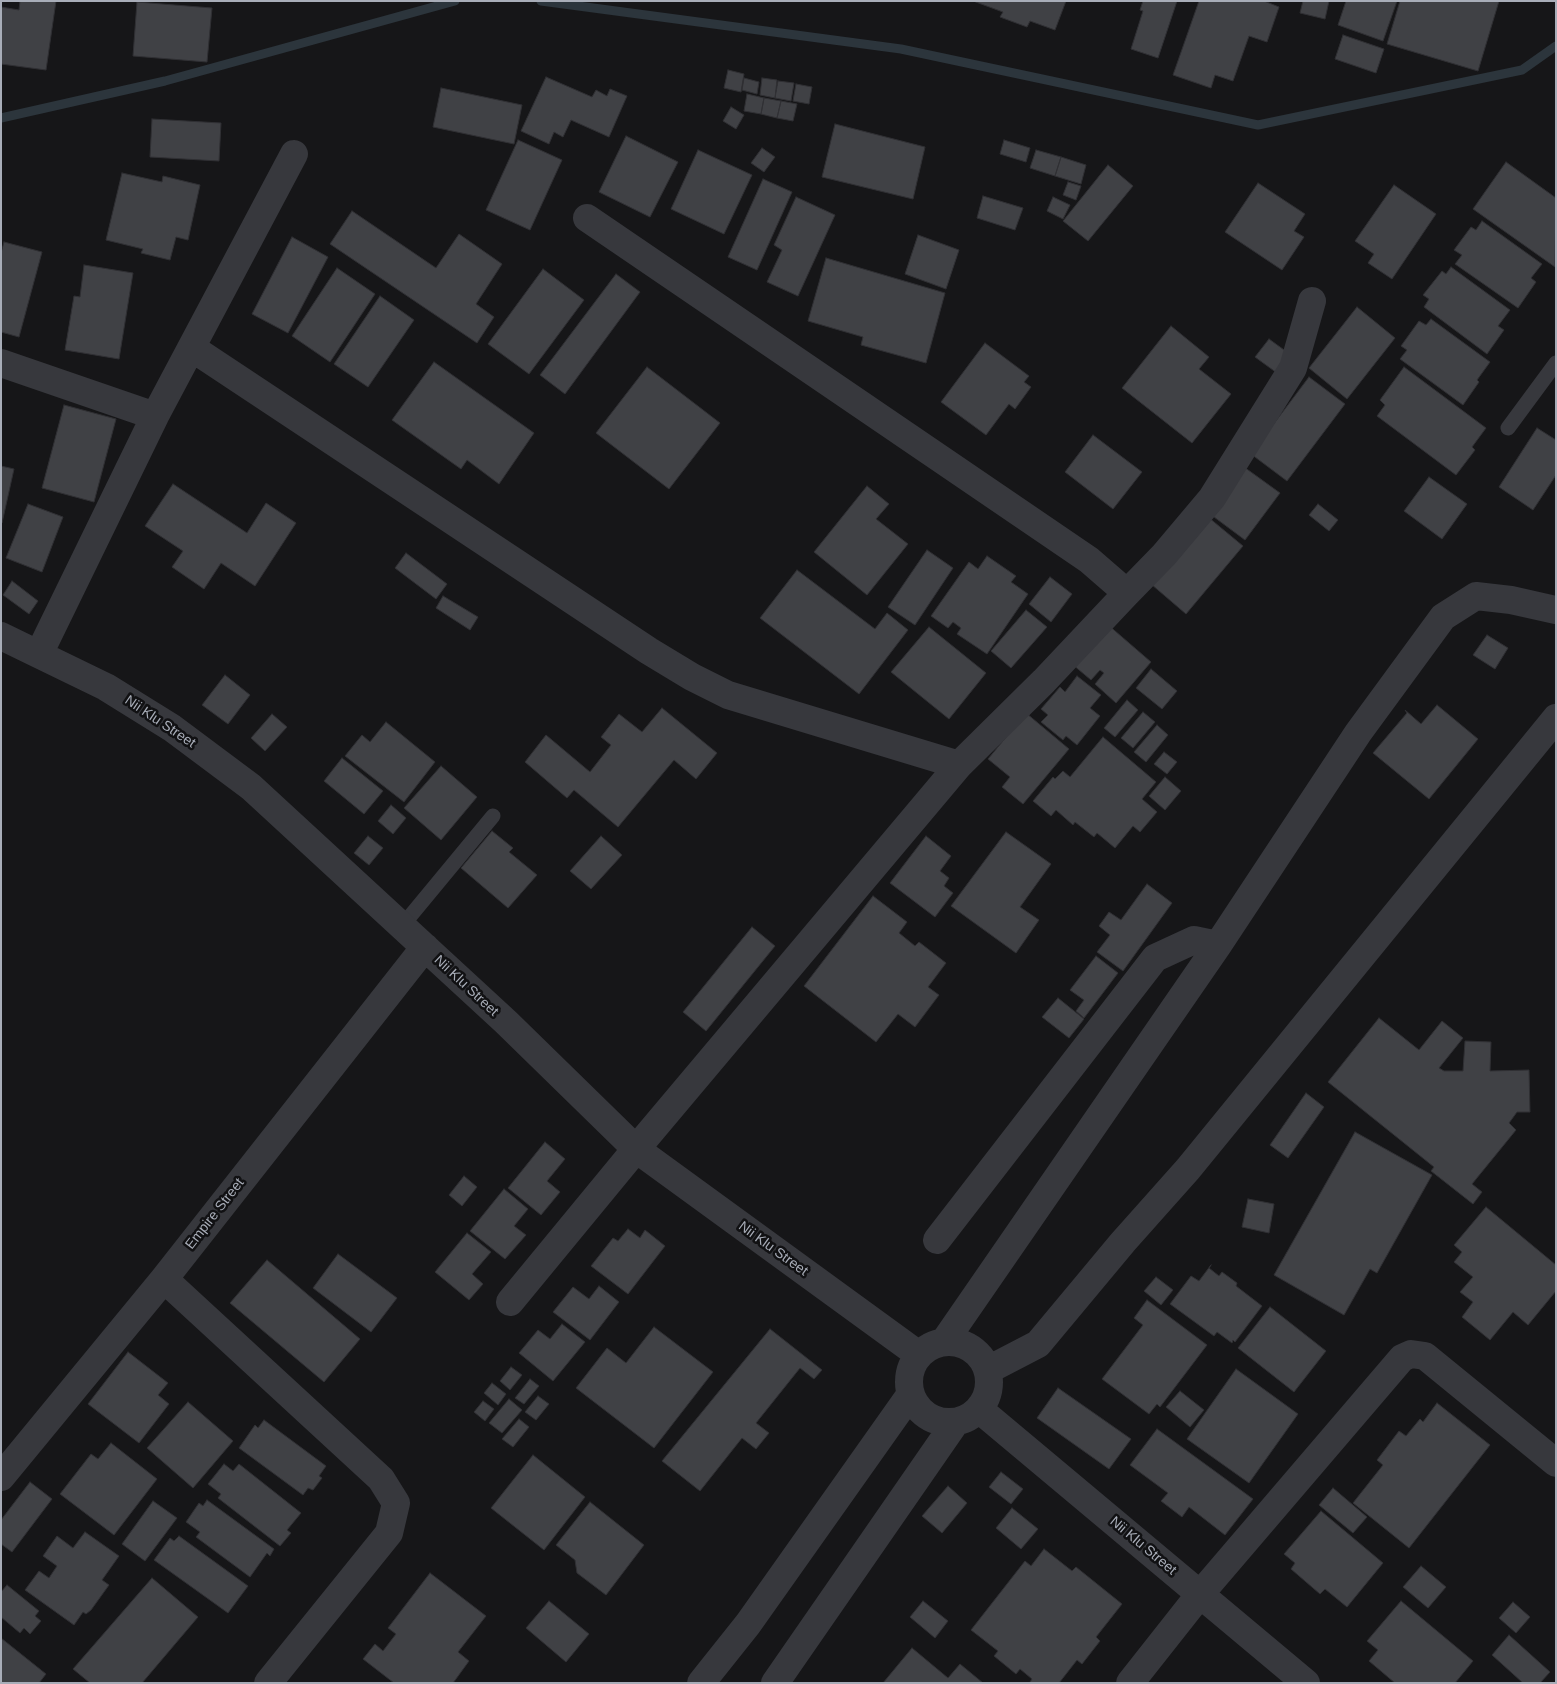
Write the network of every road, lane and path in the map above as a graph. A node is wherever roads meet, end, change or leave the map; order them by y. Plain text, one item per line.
1 (294, 154) dead end
2 (587, 218) dead end
3 (1312, 301) dead end
4 (192, 348) junction
5 (1, 363) edge
6 (1556, 363) edge
7 (155, 416) junction
8 (1508, 428) dead end
9 (1128, 593) junction
10 (1556, 610) edge
11 (1, 636) edge
12 (39, 654) junction
13 (1556, 718) edge
14 (959, 765) junction
15 (493, 816) dead end
16 (402, 926) junction
17 (1218, 945) junction
18 (424, 947) junction
19 (636, 1149) junction
20 (937, 1240) dead end
21 (164, 1279) junction
22 (510, 1302) dead end
23 (944, 1342) junction
24 (919, 1355) junction
25 (988, 1370) junction
26 (910, 1395) junction
27 (980, 1410) junction
28 (955, 1423) junction
29 (1556, 1463) edge
30 (1, 1477) edge
31 (1201, 1594) junction
32 (268, 1683) edge
33 (700, 1683) edge
34 (775, 1683) edge
35 (1130, 1683) edge
36 (1306, 1683) edge

1 - 4 street
2 - 9 street
3 - 9 street
4 - 7 street
4 - 14 street
5 - 7 street
6 - 8 lane
7 - 12 street
9 - 14 street
10 - 17 street
11 - 12 street, Nii Klu Street
12 - 16 street, Nii Klu Street
13 - 25 street
14 - 19 street
15 - 16 lane
16 - 18 street, Nii Klu Street
17 - 20 street
17 - 23 street
18 - 19 street, Nii Klu Street
18 - 21 street, Empire Street
19 - 22 street
19 - 24 street, Nii Klu Street
21 - 30 street, Empire Street
21 - 32 street
23 - 24 street
23 - 25 street
24 - 26 street
25 - 27 street
26 - 28 street
26 - 33 street
27 - 28 street
27 - 31 street, Nii Klu Street
28 - 34 street
29 - 31 street
31 - 35 street
31 - 36 street, Nii Klu Street

